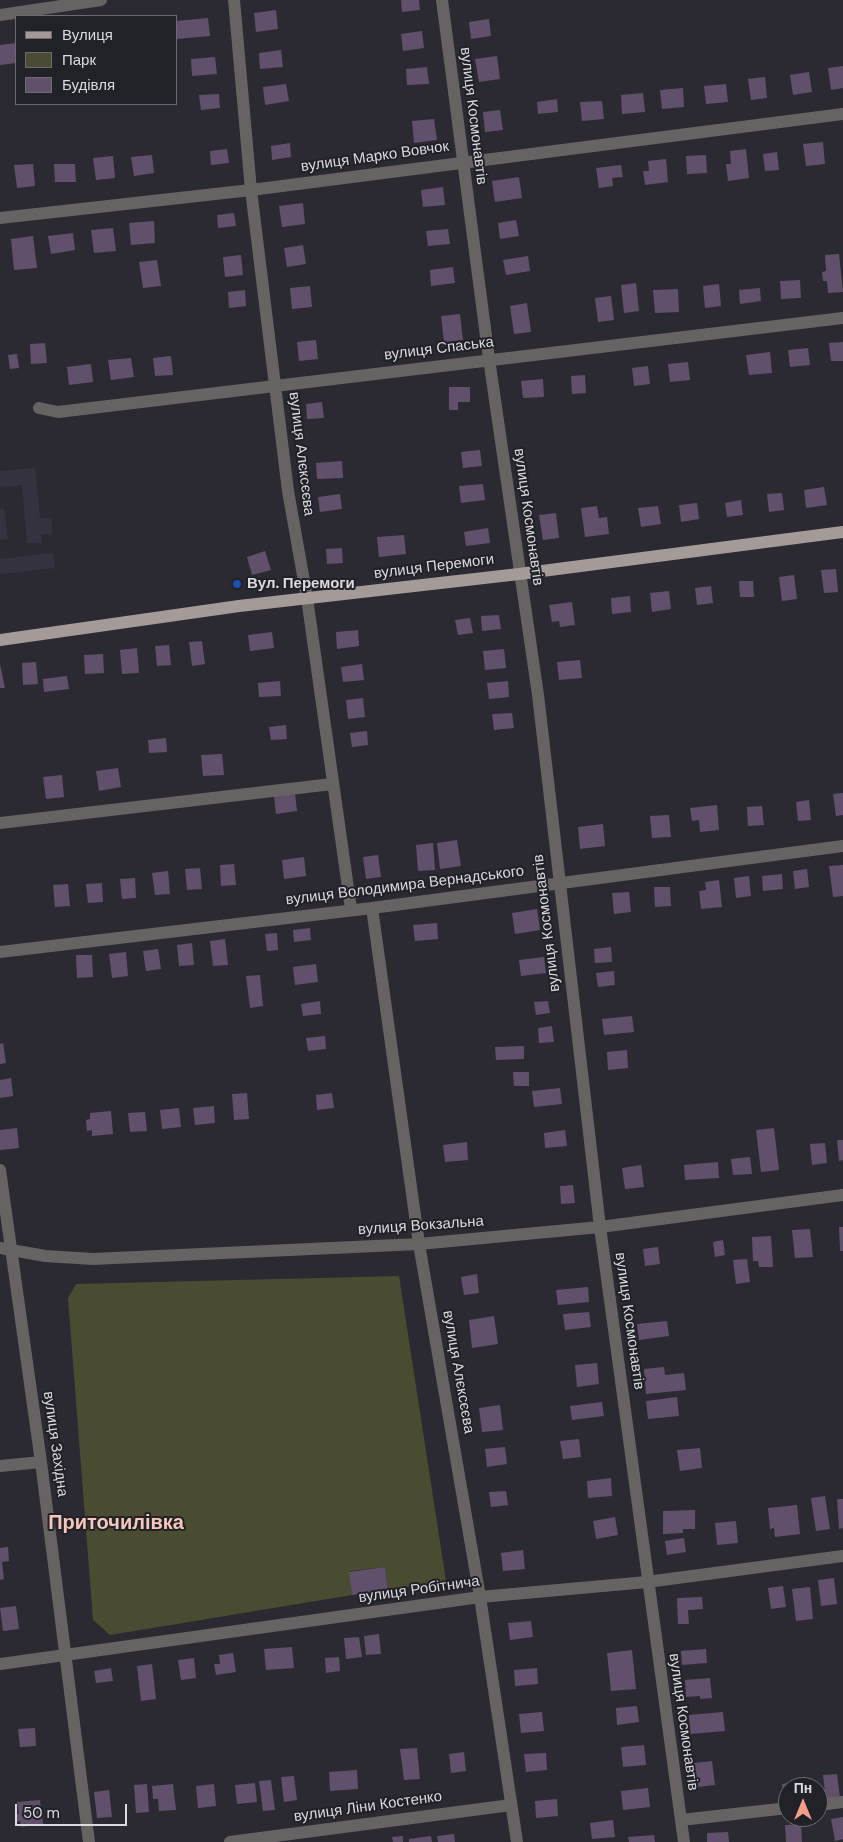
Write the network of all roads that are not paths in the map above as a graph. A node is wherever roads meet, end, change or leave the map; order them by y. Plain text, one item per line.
1 (101, 0) edge
2 (234, 0) edge
3 (442, 0) edge
4 (0, 15) edge
5 (843, 114) edge
6 (463, 162) junction
7 (251, 190) junction
8 (0, 218) edge
9 (843, 318) edge
10 (489, 359) junction
11 (276, 387) junction
12 (39, 408) dead end
13 (843, 532) edge
14 (519, 574) junction
15 (307, 598) junction
16 (0, 640) edge
17 (332, 784) junction
18 (0, 823) edge
19 (843, 846) edge
20 (559, 882) junction
21 (372, 908) junction
22 (351, 910) junction
23 (0, 952) edge
24 (0, 1170) edge
25 (843, 1195) edge
26 (600, 1227) junction
27 (419, 1244) junction
28 (6, 1249) edge
29 (41, 1462) junction
30 (0, 1466) edge
31 (843, 1556) edge
32 (647, 1582) junction
33 (480, 1597) junction
34 (66, 1656) junction
35 (0, 1664) edge
36 (843, 1802) edge
37 (828, 1804) edge
38 (511, 1805) junction
39 (778, 1809) edge
40 (681, 1820) junction
41 (89, 1842) edge
42 (230, 1842) edge
43 (517, 1842) edge
44 (684, 1842) edge

1 - 4 street
2 - 7 street, вулиця Алєксєєва
3 - 6 street, вулиця Космонавтів
5 - 6 street, вулиця Марко Вовчок
6 - 7 street, вулиця Марко Вовчок
6 - 10 street, вулиця Космонавтів
7 - 8 street, вулиця Марко Вовчок
7 - 11 street, вулиця Алєксєєва
9 - 10 street, вулиця Спаська
10 - 11 street, вулиця Спаська
10 - 14 street, вулиця Космонавтів
11 - 12 street, вулиця Спаська
11 - 15 street, вулиця Алєксєєва
13 - 14 main road, вулиця Перемоги
14 - 15 main road, вулиця Перемоги
14 - 20 street, вулиця Космонавтів
15 - 16 main road, вулиця Перемоги
15 - 17 street, вулиця Алєксєєва
17 - 18 street
17 - 22 street, вулиця Алєксєєва
19 - 20 street, вулиця Володимира Вернадського
20 - 21 street, вулиця Володимира Вернадського
20 - 26 street, вулиця Космонавтів
21 - 22 street, вулиця Володимира Вернадського
21 - 27 street, вулиця Алєксєєва
22 - 23 street, вулиця Володимира Вернадського
24 - 28 street, вулиця Західна
25 - 26 street, вулиця Вокзальна
26 - 27 street, вулиця Вокзальна
26 - 32 street, вулиця Космонавтів
27 - 28 street, вулиця Вокзальна
27 - 33 street, вулиця Алєксєєва
28 - 29 street, вулиця Західна
29 - 30 street
29 - 34 street, вулиця Західна
31 - 32 street, вулиця Робітнича
32 - 33 street, вулиця Робітнича
32 - 40 street, вулиця Космонавтів
33 - 34 street, вулиця Робітнича
33 - 38 street, вулиця Алєксєєва
34 - 35 street, вулиця Робітнича
34 - 41 street, вулиця Західна
36 - 37 street
38 - 42 street, вулиця Ліни Костенко
38 - 43 street, вулиця Алєксєєва
39 - 40 street
40 - 44 street, вулиця Космонавтів

